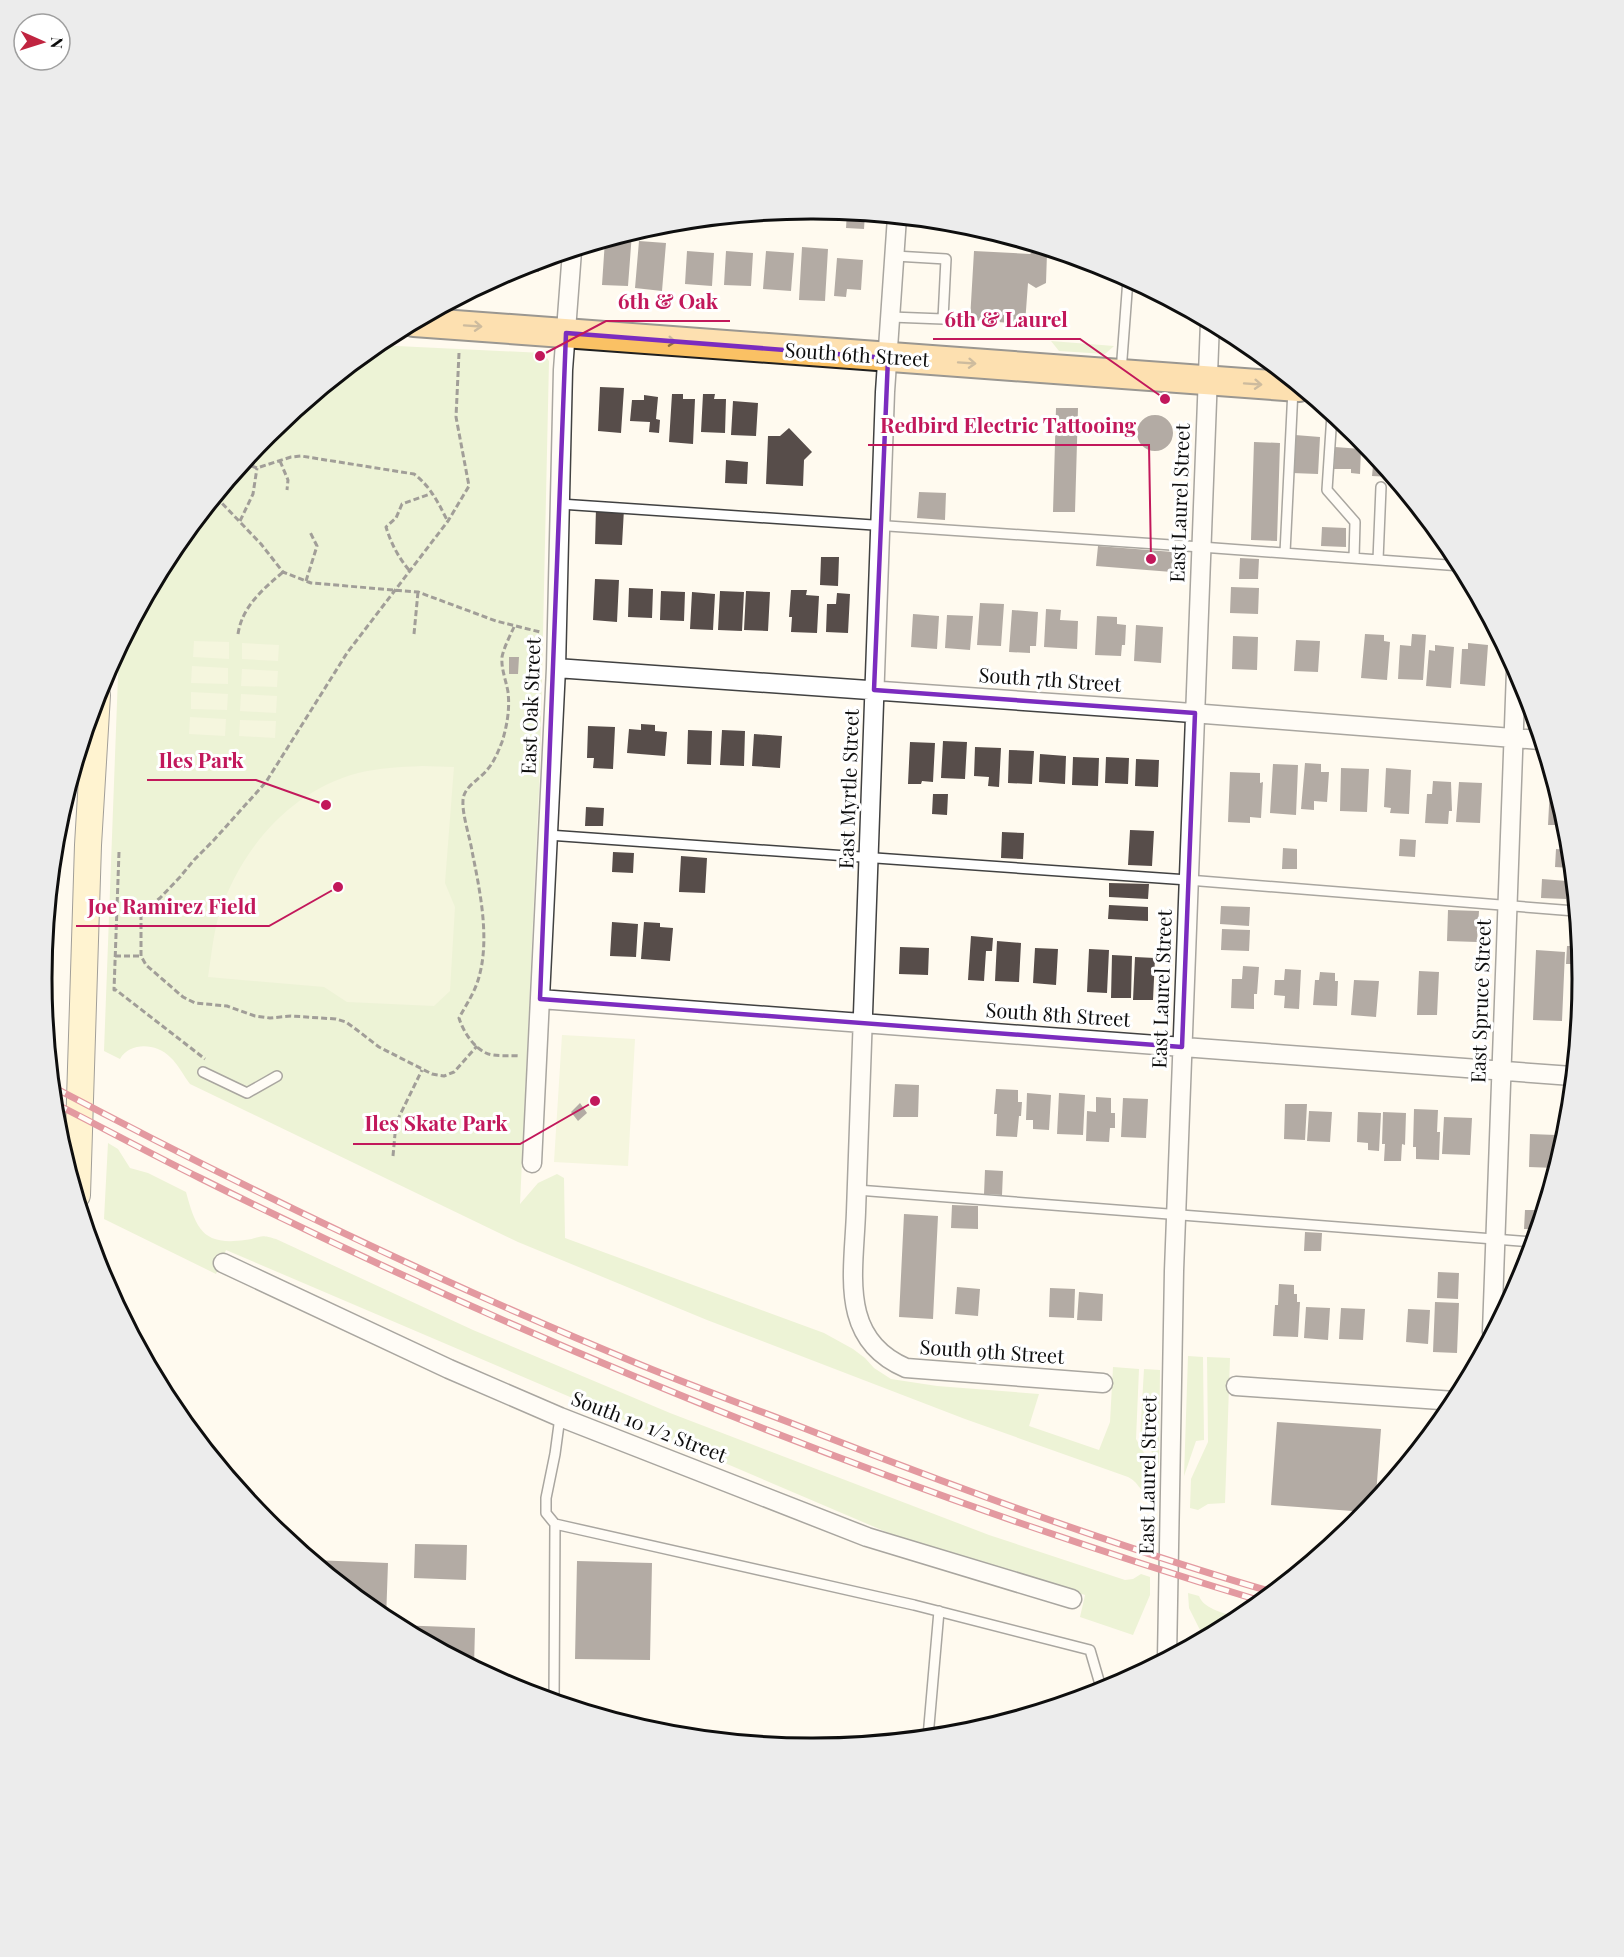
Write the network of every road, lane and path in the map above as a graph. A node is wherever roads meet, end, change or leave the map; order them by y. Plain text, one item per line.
1 (897, 224) edge
2 (895, 256) junction
3 (571, 258) edge
4 (1127, 288) edge
5 (891, 317) junction
6 (429, 323) edge
7 (1209, 332) edge
8 (566, 333) junction
9 (459, 354) dead end
10 (888, 358) junction
11 (1121, 374) junction
12 (1206, 381) junction
13 (1287, 386) edge
14 (1296, 393) edge
15 (1331, 424) edge
16 (280, 461) junction
17 (252, 466) edge
18 (257, 468) junction
19 (1381, 487) dead end
20 (287, 490) dead end
21 (433, 493) junction
22 (221, 502) edge
23 (560, 504) junction
24 (448, 520) junction
25 (240, 521) junction
26 (880, 526) junction
27 (310, 532) dead end
28 (1201, 547) junction
29 (1285, 554) junction
30 (1354, 558) junction
31 (1378, 560) junction
32 (1449, 565) edge
33 (409, 570) junction
34 (283, 572) junction
35 (306, 581) junction
36 (395, 589) junction
37 (418, 592) junction
38 (514, 627) junction
39 (542, 633) dead end
40 (238, 634) dead end
41 (414, 634) dead end
42 (556, 668) junction
43 (874, 690) junction
44 (1515, 692) edge
45 (1195, 713) junction
46 (95, 729) edge
47 (1514, 738) junction
48 (1533, 739) edge
49 (548, 835) junction
50 (119, 852) dead end
51 (870, 857) junction
52 (1188, 880) junction
53 (1508, 907) junction
54 (1568, 911) edge
55 (115, 956) junction
56 (141, 956) junction
57 (540, 999) junction
58 (863, 1023) junction
59 (477, 1046) junction
60 (1182, 1047) junction
61 (520, 1056) dead end
62 (211, 1063) dead end
63 (422, 1070) junction
64 (1502, 1071) junction
65 (203, 1072) dead end
66 (277, 1076) dead end
67 (1565, 1076) edge
68 (393, 1156) dead end
69 (532, 1163) dead end
70 (78, 1174) edge
71 (857, 1190) junction
72 (1176, 1215) junction
73 (1496, 1240) junction
74 (1524, 1242) edge
75 (223, 1263) dead end
76 (1493, 1314) edge
77 (882, 1355) joint
78 (1103, 1383) dead end
79 (1236, 1386) dead end
80 (1444, 1400) edge
81 (560, 1417) junction
82 (555, 1524) junction
83 (1072, 1599) dead end
84 (939, 1611) junction
85 (1167, 1650) edge
86 (1099, 1681) edge
87 (554, 1693) edge
88 (929, 1729) edge

1 - 2 street, East Myrtle Street
2 - 5 street, East Myrtle Street
2 - 5 lane
3 - 8 street, East Oak Street
4 - 11 lane
5 - 10 street, East Myrtle Street
6 -> 8 main road, South 6th Street
7 - 12 street, East Laurel Street
8 -> 10 main road, South 6th Street
8 - 23 street, East Oak Street
9 - 24 path
10 -> 11 main road, South 6th Street
10 - 26 street, East Myrtle Street
11 - 12 main road, South 6th Street
12 -> 13 main road, South 6th Street
12 - 28 street, East Laurel Street
14 - 29 lane
15 - 30 lane
16 - 18 path
16 - 20 path
16 - 21 path
17 - 18 path
18 - 25 path
19 - 31 lane
21 - 24 path
21 - 33 path
22 - 25 path
23 - 26 lane
23 - 42 street, East Oak Street
24 - 33 path
25 - 34 path
26 - 28 lane
26 - 43 street, East Myrtle Street
27 - 35 path
28 - 29 lane
28 - 45 street, East Laurel Street
29 - 30 lane
30 - 31 lane
31 - 32 lane
33 - 36 path
34 - 35 path
34 - 40 path
35 - 36 path
36 - 37 path
36 - 56 path
37 - 38 path
37 - 41 path
38 - 39 path
38 - 59 path
42 - 43 street, South 7th Street
42 - 49 street, East Oak Street
43 - 45 street, South 7th Street
43 - 51 street, East Myrtle Street
44 - 47 street, East Spruce Street
45 - 47 street, South 7th Street
45 - 52 street, East Laurel Street
46 - 70 street
47 - 48 street, South 7th Street
47 - 53 street, East Spruce Street
49 - 51 lane
49 - 57 street, East Oak Street
50 - 55 path
51 - 52 lane
51 - 58 street, East Myrtle Street
52 - 53 lane
52 - 60 street, East Laurel Street
53 - 54 lane
53 - 64 street, East Spruce Street
55 - 56 path
55 - 62 path
56 - 63 path
57 - 58 street, South 8th Street
57 - 69 street, East Oak Street
58 - 60 street, South 8th Street
58 - 71 street, East Myrtle Street
59 - 61 path
59 - 63 path
60 - 64 street, South 8th Street
60 - 72 street, East Laurel Street
63 - 68 path
64 - 67 street, South 8th Street
64 - 73 street, East Spruce Street
65 - 66 lane
71 - 72 lane
71 - 77 street, East Myrtle Street
72 - 73 lane
72 - 85 street, East Laurel Street
73 - 74 lane
73 - 76 street, East Spruce Street
75 - 81 street, South 10 1/2 Street
77 - 78 street, South 9th Street
79 - 80 street
81 - 82 lane
81 - 83 street, South 10 1/2 Street
82 - 84 lane
82 - 87 lane
84 - 86 lane
84 - 88 lane

